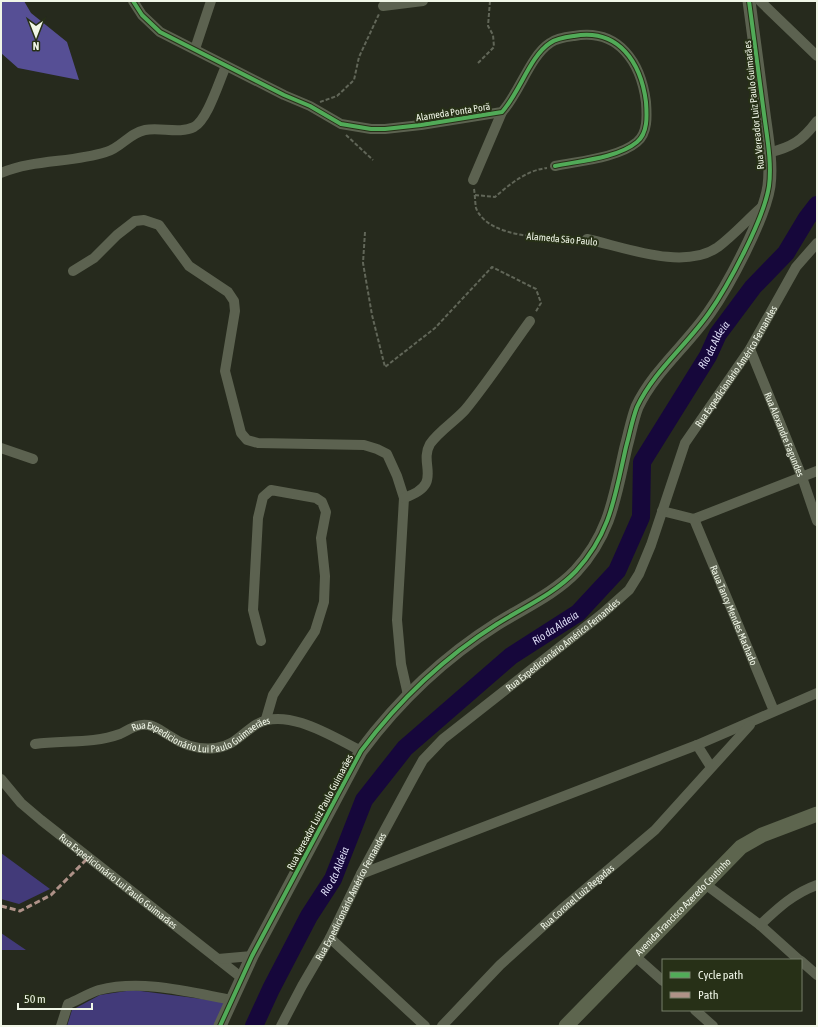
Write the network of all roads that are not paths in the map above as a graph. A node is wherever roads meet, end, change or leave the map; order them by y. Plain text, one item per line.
1 (133, 1) edge
2 (210, 1) edge
3 (423, 1) edge
4 (749, 1) edge
5 (760, 1) edge
6 (383, 6) road end
7 (195, 49) junction
8 (817, 56) edge
9 (226, 66) junction
10 (502, 112) junction
11 (817, 121) edge
12 (768, 153) junction
13 (556, 166) road end
14 (1, 173) edge
15 (473, 180) road end
16 (764, 205) junction
17 (587, 239) road end
18 (817, 244) edge
19 (73, 271) dead end
20 (530, 321) road end
21 (750, 349) junction
22 (1, 448) edge
23 (33, 459) dead end
24 (817, 471) edge
25 (802, 477) junction
26 (404, 498) junction
27 (662, 511) junction
28 (694, 519) junction
29 (817, 521) edge
30 (261, 641) dead end
31 (817, 693) edge
32 (408, 696) junction
33 (774, 711) junction
34 (266, 719) junction
35 (753, 722) junction
36 (35, 744) dead end
37 (697, 745) junction
38 (361, 751) junction
39 (711, 767) junction
40 (1, 779) edge
41 (817, 814) edge
42 (361, 874) junction
43 (705, 884) junction
44 (817, 885) edge
45 (760, 925) junction
46 (330, 938) junction
47 (252, 956) junction
48 (636, 957) junction
49 (218, 959) junction
50 (798, 959) edge
51 (802, 963) edge
52 (817, 976) edge
53 (242, 978) junction
54 (662, 980) edge
55 (232, 1000) junction
56 (696, 1011) edge
57 (61, 1026) edge
58 (220, 1026) edge
59 (281, 1026) edge
60 (425, 1026) edge
61 (442, 1026) edge
62 (566, 1026) edge
63 (713, 1026) edge

1 - 7 street, Alameda Ponta Porã
2 - 7 street
3 - 6 street
4 - 12 street, Rua Vereador Luiz Paulo Guimarães
5 - 8 street
7 - 9 street, Alameda Ponta Porã
9 - 10 street, Alameda Ponta Porã
9 - 14 street
10 - 13 street, Alameda Ponta Porã
10 - 15 street
11 - 12 street
12 - 16 street, Rua Vereador Luiz Paulo Guimarães
16 - 17 street, Alameda São Paulo
16 - 32 street, Rua Vereador Luiz Paulo Guimarães
18 - 21 street, Rua Expedicionário Américo Fernandes
19 - 26 street
20 - 26 street
21 - 25 street, Rua Alexandre Fagundes
21 - 27 street, Rua Expedicionário Américo Fernandes
22 - 23 street
24 - 25 street
25 - 28 street
25 - 29 street, Rua Alexandre Fagundes
26 - 32 street
27 - 28 street
27 - 42 street, Rua Expedicionário Américo Fernandes
28 - 33 street, Raua Tancy Mendes Machado
30 - 34 street
31 - 33 street, Rua Coronel Luiz Regadas
32 - 38 street, Rua Vereador Luiz Paulo Guimarães
33 - 35 street, Rua Coronel Luiz Regadas
34 - 36 street, Rua Expedicionário Lui Paulo Guimaerães
34 - 38 street, Rua Expedicionário Lui Paulo Guimaerães
35 - 37 street, Rua Coronel Luiz Regadas
35 - 39 street, Rua Coronel Luiz Regadas
37 - 39 street
37 - 42 street, Rua Coronel Luiz Regadas
38 - 47 street, Rua Vereador Luiz Paulo Guimarães
39 - 61 street, Rua Coronel Luiz Regadas
40 - 49 street, Rua Expedicionário Lui Paulo Guimarães
41 - 43 main road, Avenida Francisco Azeredo Coutinho
42 - 46 street, Rua Expedicionário Américo Fernandes
43 - 45 street
43 - 48 main road, Avenida Francisco Azeredo Coutinho
44 - 45 street
45 - 50 street
46 - 59 street, Rua Expedicionário Américo Fernandes
46 - 60 street
47 - 49 street
47 - 53 street, Rua Vereador Luiz Paulo Guimarães
48 - 54 street
48 - 62 main road, Avenida Francisco Azeredo Coutinho
49 - 53 street, Rua Expedicionário Lui Paulo Guimarães
51 - 52 street
53 - 55 street, Rua Vereador Luiz Paulo Guimarães
55 - 57 street
55 - 58 street, Rua Vereador Luiz Paulo Guimarães
56 - 63 street

